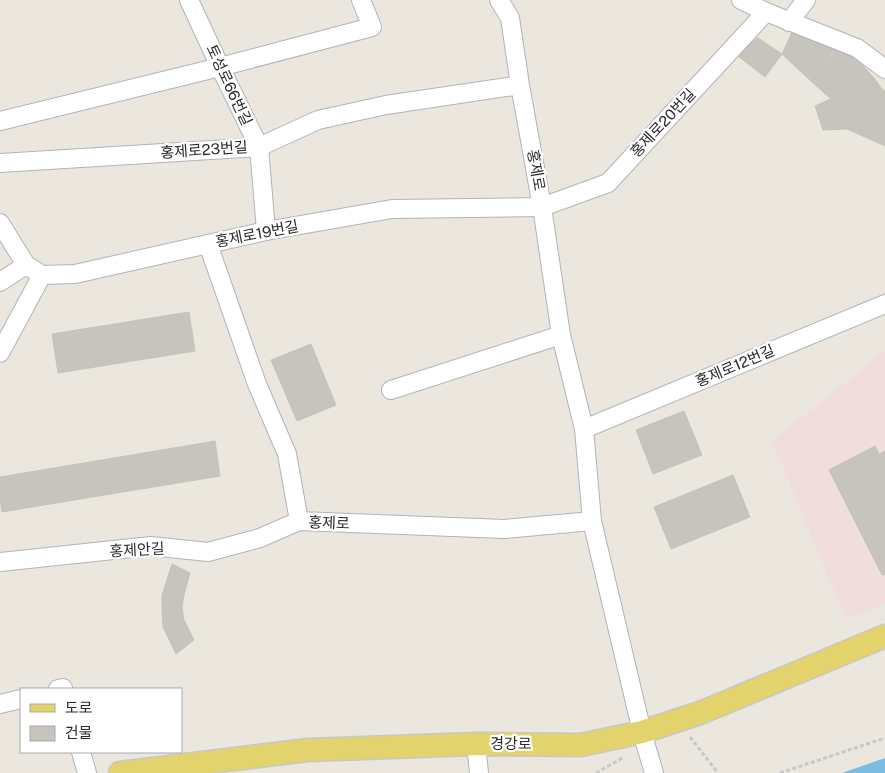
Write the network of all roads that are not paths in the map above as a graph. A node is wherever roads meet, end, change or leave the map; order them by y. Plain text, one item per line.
1 (190, 0) edge
2 (361, 0) edge
3 (499, 0) edge
4 (741, 0) edge
5 (806, 0) edge
6 (766, 12) junction
7 (789, 22) junction
8 (220, 67) junction
9 (885, 69) edge
10 (520, 85) junction
11 (0, 121) edge
12 (258, 147) junction
13 (0, 163) edge
14 (542, 207) junction
15 (0, 223) edge
16 (266, 231) junction
17 (208, 244) junction
18 (26, 264) junction
19 (42, 275) junction
20 (0, 282) edge
21 (885, 304) edge
22 (561, 335) junction
23 (0, 353) edge
24 (391, 390) dead end
25 (584, 429) junction
26 (299, 521) junction
27 (592, 521) junction
28 (0, 562) edge
29 (885, 636) edge
30 (20, 699) edge
31 (0, 704) edge
32 (644, 739) junction
33 (476, 744) junction
34 (81, 753) edge
35 (654, 772) edge
36 (87, 773) edge
37 (120, 773) edge
38 (479, 773) edge

1 - 8 street, 토성로66번길
2 - 8 street
3 - 10 street, 홍제로
4 - 6 street
5 - 7 street
6 - 7 street
6 - 14 street, 홍제로20번길
7 - 9 street
8 - 11 street
8 - 12 street, 토성로66번길
10 - 12 street, 홍제로23번길
10 - 14 street, 홍제로
12 - 13 street, 홍제로23번길
12 - 16 street, 토성로66번길
14 - 16 street, 홍제로19번길
14 - 22 street, 홍제로
15 - 18 street
16 - 17 street, 홍제로19번길
17 - 19 street, 홍제로19번길
17 - 26 street, 홍제로
18 - 19 street
18 - 20 street
19 - 23 street
21 - 25 street, 홍제로12번길
22 - 24 street
22 - 25 street, 홍제로
25 - 27 street, 홍제로
26 - 27 street, 홍제로
26 - 28 street, 홍제안길
27 - 32 street, 홍제로
29 - 32 main road, 경강로
30 - 31 street
32 - 33 main road, 경강로
32 - 35 street, 홍제로
33 - 37 main road, 경강로
33 - 38 street
34 - 36 street

